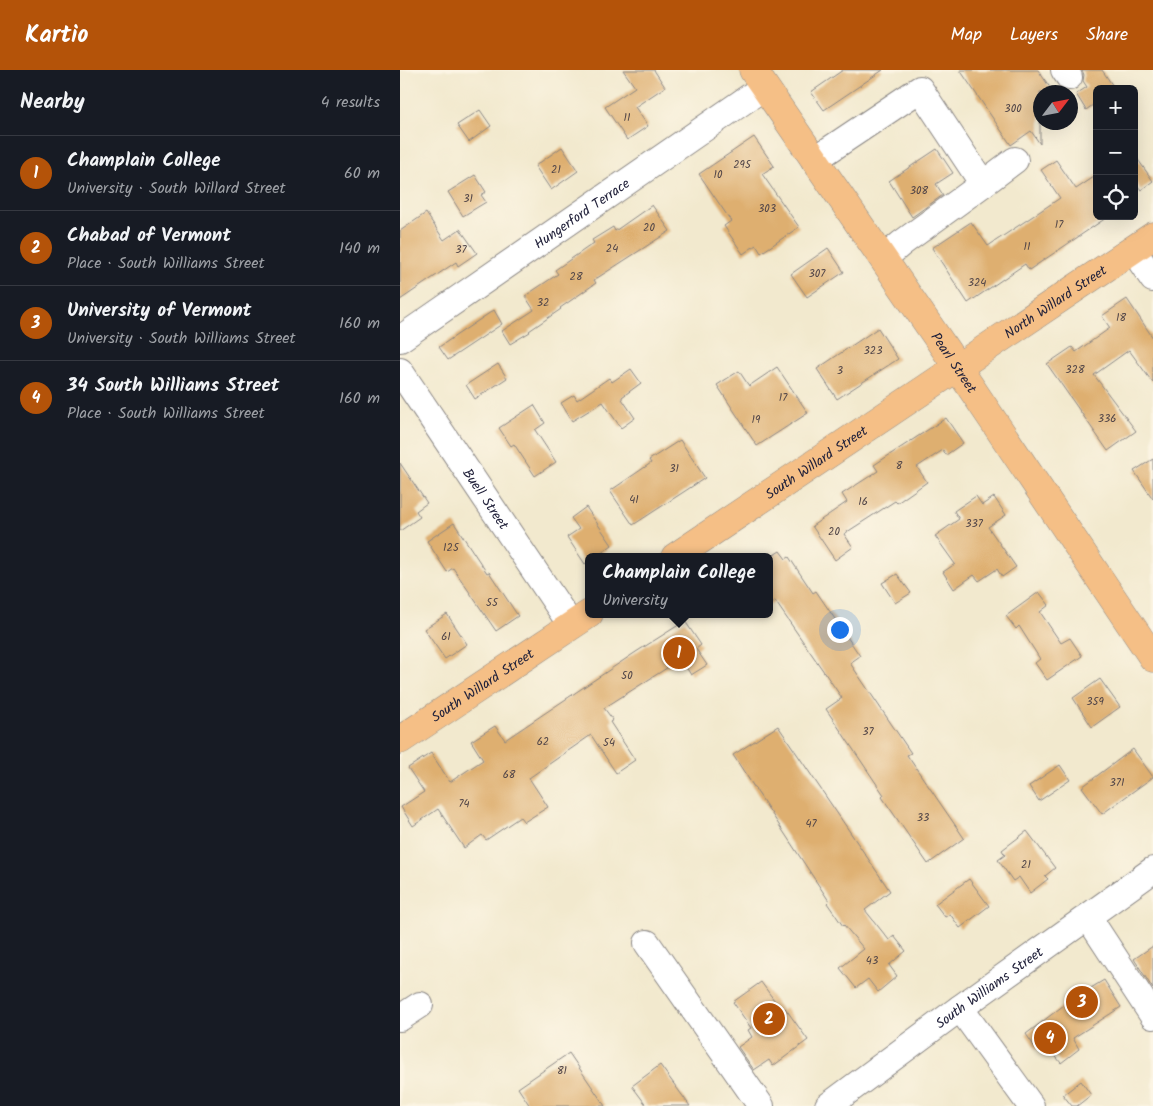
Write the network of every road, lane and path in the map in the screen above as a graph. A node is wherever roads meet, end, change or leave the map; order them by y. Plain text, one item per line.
1 (758, 79) edge
2 (922, 80) edge
3 (814, 160) junction
4 (1015, 160) dead end
5 (983, 184) junction
6 (1143, 243) edge
7 (883, 260) junction
8 (1153, 279) edge
9 (400, 339) edge
10 (958, 367) junction
11 (400, 371) edge
12 (681, 553) edge
13 (580, 620) edge
14 (1153, 658) edge
15 (400, 740) edge
16 (1153, 870) edge
17 (1088, 917) junction
18 (647, 943) dead end
19 (960, 1008) junction
20 (1153, 1016) edge
21 (762, 1106) edge
22 (828, 1106) edge
23 (1031, 1106) edge

1 - 3 main road, Pearl Street
1 - 9 street, Hungerford Terrace
2 - 3 street
2 - 5 street
3 - 7 main road, Pearl Street
4 - 5 street
5 - 7 street
6 - 8 street
6 - 10 main road, North Willard Street
7 - 10 main road, Pearl Street
10 - 12 main road, South Willard Street
10 - 14 main road, Pearl Street
11 - 13 street, Buell Street
13 - 15 main road, South Willard Street
16 - 17 street, South Williams Street
17 - 19 street, South Williams Street
17 - 20 street
18 - 21 street
19 - 22 street, South Williams Street
19 - 23 street

